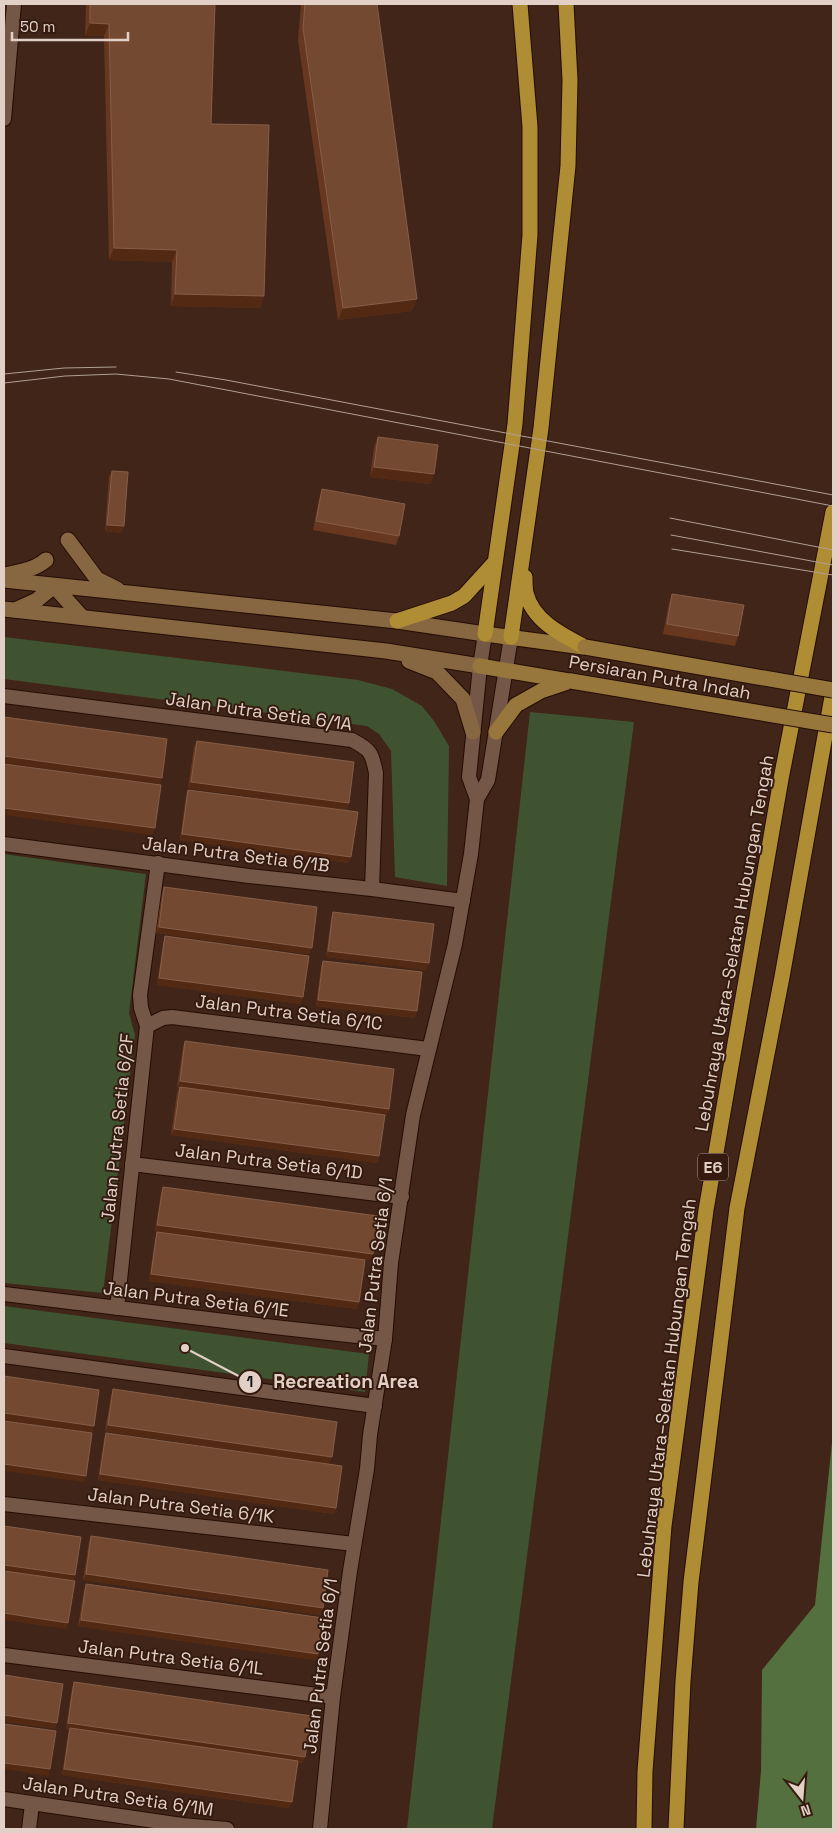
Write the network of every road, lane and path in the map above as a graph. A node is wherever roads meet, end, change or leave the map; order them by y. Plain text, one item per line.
1 (14, 4) edge
2 (520, 4) edge
3 (566, 4) edge
4 (4, 119) edge
5 (833, 512) edge
6 (68, 540) dead end
7 (523, 558) junction
8 (46, 560) dead end
9 (495, 562) junction
10 (4, 575) edge
11 (4, 580) edge
12 (54, 586) junction
13 (125, 593) junction
14 (10, 609) edge
15 (82, 617) junction
16 (397, 620) junction
17 (485, 634) junction
18 (511, 637) junction
19 (585, 647) junction
20 (386, 651) junction
21 (480, 666) junction
22 (506, 670) junction
23 (571, 681) junction
24 (833, 691) edge
25 (4, 696) edge
26 (833, 725) edge
27 (473, 732) junction
28 (496, 732) junction
29 (477, 798) junction
30 (4, 844) edge
31 (158, 863) junction
32 (372, 889) junction
33 (463, 901) junction
34 (147, 1026) junction
35 (428, 1049) junction
36 (132, 1164) junction
37 (402, 1197) junction
38 (4, 1294) edge
39 (117, 1308) junction
40 (384, 1339) junction
41 (4, 1356) edge
42 (375, 1406) junction
43 (4, 1504) edge
44 (354, 1544) junction
45 (4, 1655) edge
46 (333, 1697) junction
47 (4, 1799) edge
48 (32, 1804) junction
49 (182, 1827) edge
50 (30, 1829) edge
51 (227, 1829) edge
52 (320, 1829) edge
53 (644, 1829) edge
54 (676, 1829) edge

1 - 4 street
2 - 9 highway
3 - 7 highway
5 - 53 highway, Lebuhraya Utara–Selatan Hubungan Tengah / E6
6 - 13 main road
7 - 18 highway
7 - 19 highway
8 - 10 main road
9 - 16 highway
9 - 17 highway
11 - 12 main road
12 - 13 main road
12 - 14 main road
12 - 15 main road
13 - 16 main road
14 - 15 main road
15 - 20 main road
16 - 17 main road
17 - 18 main road, Persiaran Putra Indah
17 - 21 street
18 - 19 main road, Persiaran Putra Indah
18 - 22 street
19 - 24 main road, Persiaran Putra Indah, bridge
20 - 21 main road
20 - 27 main road
21 - 22 main road, Persiaran Putra Indah
21 - 27 street
22 - 23 main road, Persiaran Putra Indah
22 - 28 street
23 - 26 main road, Persiaran Putra Indah, bridge
23 - 28 main road
24 - 54 highway, E6
25 - 32 street, Jalan Putra Setia 6/1A
27 - 29 street
28 - 29 street
29 - 33 street, Jalan Putra Setia 6/1
30 - 31 street, Jalan Putra Setia 6/1B
31 - 32 street, Jalan Putra Setia 6/1B
31 - 34 street, Jalan Putra Setia 6/2F
32 - 33 street, Jalan Putra Setia 6/1B
33 - 35 street, Jalan Putra Setia 6/1
34 - 35 street, Jalan Putra Setia 6/1C
34 - 36 street, Jalan Putra Setia 6/2F
35 - 37 street, Jalan Putra Setia 6/1
36 - 37 street, Jalan Putra Setia 6/1D
36 - 39 street, Jalan Putra Setia 6/2F
37 - 40 street, Jalan Putra Setia 6/1
38 - 39 street, Jalan Putra Setia 6/1E
39 - 40 street, Jalan Putra Setia 6/1E
40 - 42 street, Jalan Putra Setia 6/1
41 - 42 street
42 - 44 street, Jalan Putra Setia 6/1
43 - 44 street, Jalan Putra Setia 6/1K
44 - 46 street, Jalan Putra Setia 6/1
45 - 46 street, Jalan Putra Setia 6/1L
46 - 52 street, Jalan Putra Setia 6/1
47 - 48 street, Jalan Putra Setia 6/1M
48 - 49 street, Jalan Putra Setia 6/1M
48 - 50 street
49 - 51 street, Jalan Putra Setia 6/1M

